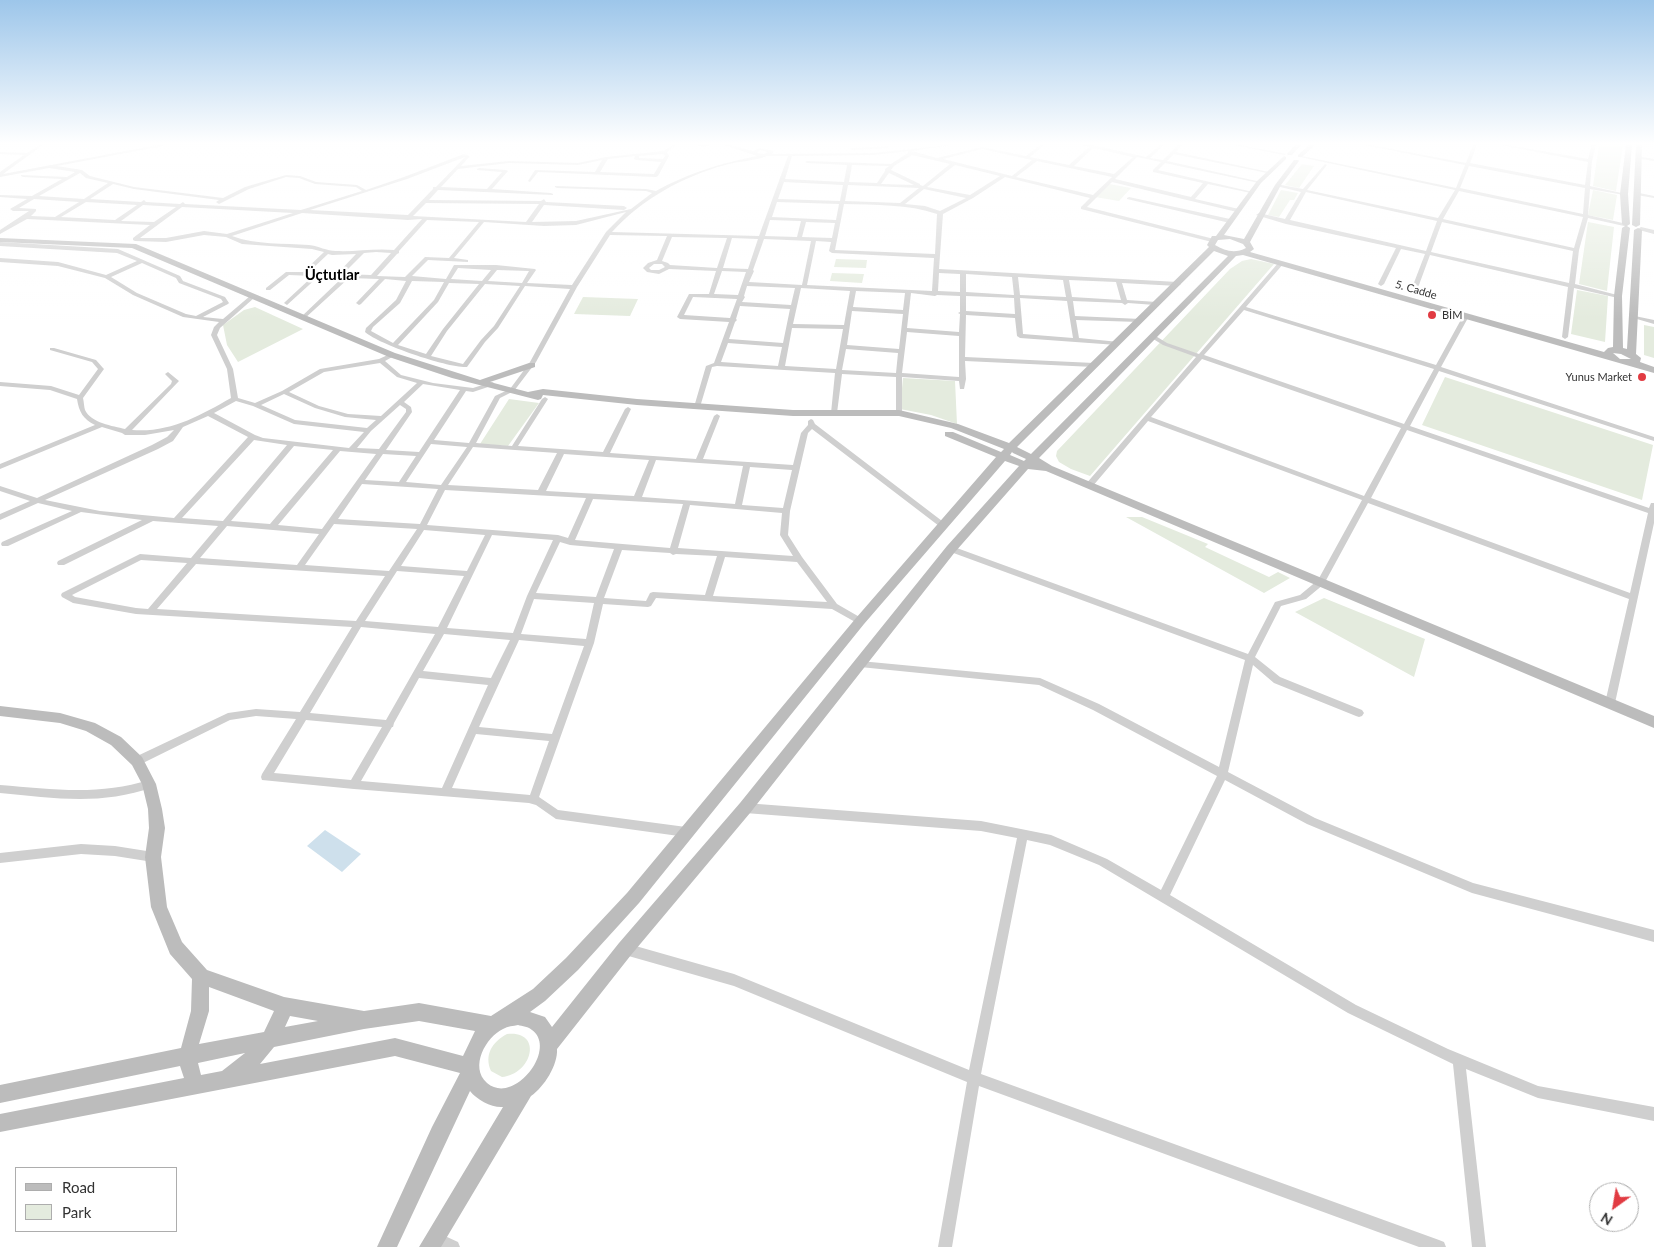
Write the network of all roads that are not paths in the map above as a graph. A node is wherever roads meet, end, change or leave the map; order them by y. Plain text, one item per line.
1 (22, 203) edge
2 (79, 203) edge
3 (142, 203) edge
4 (161, 203) edge
5 (217, 203) edge
6 (327, 203) edge
7 (421, 203) edge
8 (472, 203) edge
9 (532, 203) edge
10 (542, 203) edge
11 (545, 203) edge
12 (642, 203) edge
13 (773, 203) edge
14 (841, 203) edge
15 (847, 203) edge
16 (959, 203) edge
17 (1087, 203) edge
18 (1143, 203) edge
19 (1209, 203) edge
20 (1242, 203) edge
21 (1266, 203) edge
22 (1297, 203) edge
23 (1361, 203) edge
24 (1450, 203) edge
25 (1517, 203) edge
26 (1586, 203) edge
27 (1624, 203) edge
28 (1639, 203) edge
29 (172, 204) joint
30 (183, 204) junction
31 (490, 204) joint
32 (901, 205) joint
33 (214, 206) junction
34 (634, 209) junction
35 (1237, 210) junction
36 (303, 211) junction
37 (940, 213) junction
38 (1259, 215) junction
39 (26, 217) junction
40 (1585, 217) junction
41 (408, 218) junction
42 (768, 218) junction
43 (54, 219) junction
44 (425, 219) junction
45 (804, 220) junction
46 (1440, 220) junction
47 (1230, 221) junction
48 (116, 222) junction
49 (482, 222) junction
50 (837, 222) junction
51 (1286, 222) junction
52 (528, 223) junction
53 (155, 224) junction
54 (1625, 226) junction
55 (1638, 228) junction
56 (0, 232) edge
57 (608, 232) junction
58 (1654, 232) edge
59 (670, 235) junction
60 (227, 236) junction
61 (730, 236) junction
62 (762, 237) junction
63 (799, 238) junction
64 (814, 239) junction
65 (0, 240) edge
66 (834, 240) junction
67 (1215, 241) junction
68 (134, 243) junction
69 (0, 244) edge
70 (1399, 247) junction
71 (1244, 249) junction
72 (1576, 250) junction
73 (118, 251) junction
74 (328, 252) junction
75 (362, 252) junction
76 (397, 252) junction
77 (1428, 253) junction
78 (937, 256) junction
79 (451, 259) junction
80 (0, 260) edge
81 (142, 262) junction
82 (659, 262) junction
83 (1282, 263) junction
84 (470, 266) junction
85 (668, 267) junction
86 (496, 268) junction
87 (720, 269) junction
88 (751, 271) junction
89 (936, 271) junction
90 (962, 272) junction
91 (304, 274) junction
92 (317, 275) junction
93 (1015, 275) junction
94 (338, 276) junction
95 (348, 276) junction
96 (106, 277) junction
97 (373, 277) junction
98 (382, 278) junction
99 (409, 278) junction
100 (1066, 278) junction
101 (448, 280) junction
102 (1118, 280) junction
103 (484, 284) junction
104 (746, 284) junction
105 (1178, 284) junction
106 (1381, 284) junction
107 (1571, 285) junction
108 (522, 286) junction
109 (574, 287) junction
110 (801, 287) junction
111 (268, 289) dead end
112 (853, 289) junction
113 (908, 292) junction
114 (1413, 293) junction
115 (935, 294) junction
116 (962, 295) junction
117 (711, 296) junction
118 (1618, 296) junction
119 (252, 297) junction
120 (1015, 297) junction
121 (1071, 300) junction
122 (741, 301) junction
123 (359, 302) dead end
124 (287, 303) dead end
125 (1125, 303) junction
126 (1155, 303) junction
127 (794, 307) junction
128 (1243, 308) junction
129 (850, 309) junction
130 (906, 312) junction
131 (961, 313) junction
132 (1018, 316) junction
133 (1466, 316) junction
134 (1632, 316) junction
135 (196, 318) junction
136 (303, 318) junction
137 (1074, 318) junction
138 (734, 320) junction
139 (1139, 320) junction
140 (223, 321) junction
141 (1654, 322) edge
142 (791, 326) junction
143 (847, 327) junction
144 (905, 330) junction
145 (962, 334) junction
146 (1152, 336) junction
147 (1565, 337) junction
148 (379, 339) junction
149 (1076, 340) junction
150 (726, 341) junction
151 (395, 344) junction
152 (1117, 344) junction
153 (368, 345) junction
154 (786, 345) junction
155 (843, 347) junction
156 (52, 349) dead end
157 (902, 351) junction
158 (1614, 352) junction
159 (392, 355) junction
160 (428, 356) junction
161 (1201, 356) junction
162 (1632, 358) junction
163 (963, 359) junction
164 (381, 361) junction
165 (1654, 362) edge
166 (717, 364) junction
167 (532, 365) junction
168 (1094, 365) junction
169 (780, 368) junction
170 (1438, 368) junction
171 (1654, 370) edge
172 (839, 371) junction
173 (168, 374) dead end
174 (899, 374) junction
175 (962, 379) junction
176 (481, 382) junction
177 (421, 383) junction
178 (0, 384) edge
179 (492, 384) junction
180 (962, 388) dead end
181 (464, 389) junction
182 (512, 390) junction
183 (284, 392) junction
184 (530, 394) junction
185 (80, 398) junction
186 (235, 399) junction
187 (544, 399) junction
188 (400, 402) junction
189 (255, 405) junction
190 (697, 407) junction
191 (628, 408) junction
192 (208, 413) junction
193 (899, 413) junction
194 (834, 414) junction
195 (717, 416) junction
196 (383, 418) junction
197 (1147, 418) junction
198 (811, 423) junction
199 (101, 425) junction
200 (1404, 426) junction
201 (180, 428) junction
202 (369, 430) junction
203 (125, 433) junction
204 (252, 437) junction
205 (1654, 439) edge
206 (429, 442) junction
207 (292, 444) junction
208 (470, 447) junction
209 (513, 448) junction
210 (338, 449) junction
211 (351, 450) junction
212 (381, 452) junction
213 (1006, 452) junction
214 (561, 453) junction
215 (422, 454) junction
216 (606, 454) junction
217 (653, 458) junction
218 (699, 461) junction
219 (1029, 462) junction
220 (747, 464) junction
221 (0, 467) edge
222 (797, 468) junction
223 (361, 482) junction
224 (401, 485) junction
225 (1089, 485) junction
226 (443, 487) junction
227 (0, 488) edge
228 (541, 493) junction
229 (590, 497) junction
230 (1366, 498) junction
231 (637, 499) junction
232 (34, 502) junction
233 (687, 502) junction
234 (738, 506) junction
235 (1653, 509) edge
236 (78, 511) junction
237 (786, 511) junction
238 (0, 517) edge
239 (153, 518) junction
240 (176, 520) junction
241 (334, 521) junction
242 (226, 523) junction
243 (942, 524) junction
244 (272, 527) junction
245 (422, 527) junction
246 (325, 532) junction
247 (490, 532) junction
248 (558, 538) junction
249 (570, 542) junction
250 (5, 544) dead end
251 (618, 547) junction
252 (951, 549) junction
253 (673, 552) junction
254 (722, 555) junction
255 (799, 559) junction
256 (193, 561) junction
257 (61, 563) dead end
258 (299, 568) junction
259 (394, 571) junction
260 (469, 574) junction
261 (1321, 582) junction
262 (531, 596) junction
263 (1634, 598) junction
264 (708, 599) junction
265 (599, 601) junction
266 (834, 606) junction
267 (150, 612) junction
268 (860, 620) junction
269 (358, 624) junction
270 (441, 631) junction
271 (516, 637) junction
272 (590, 643) junction
273 (1250, 658) junction
274 (860, 664) junction
275 (416, 674) junction
276 (494, 682) junction
277 (1610, 703) junction
278 (0, 711) edge
279 (1359, 713) dead end
280 (303, 716) junction
281 (1654, 722) edge
282 (390, 724) junction
283 (472, 730) junction
284 (555, 738) junction
285 (137, 761) junction
286 (1223, 773) junction
287 (149, 784) junction
288 (354, 785) junction
289 (0, 789) edge
290 (445, 792) junction
291 (533, 800) junction
292 (745, 808) junction
293 (686, 832) junction
294 (1023, 835) junction
295 (153, 857) junction
296 (0, 858) edge
297 (1163, 897) junction
298 (1654, 936) edge
299 (625, 949) junction
300 (201, 976) junction
301 (284, 1006) junction
302 (364, 1020) junction
303 (499, 1022) junction
304 (269, 1039) junction
305 (550, 1045) junction
306 (187, 1058) junction
307 (1459, 1060) junction
308 (470, 1070) junction
309 (974, 1078) junction
310 (219, 1081) junction
311 (197, 1086) junction
312 (524, 1090) junction
313 (0, 1094) edge
314 (1654, 1114) edge
315 (0, 1123) edge
316 (431, 1243) edge
317 (387, 1247) edge
318 (453, 1247) edge
319 (945, 1247) edge
320 (1439, 1247) edge
321 (1479, 1247) edge

1 - 39 street
2 - 43 street
3 - 48 street
4 - 29 street
5 - 33 street
6 - 36 street
7 - 41 street
8 - 31 street
9 - 31 street
10 - 52 street
11 - 34 street
12 - 34 street
13 - 42 street
14 - 50 street
15 - 32 street
16 - 37 street
17 - 67 street
18 - 47 street
19 - 35 street
20 - 35 street
21 - 38 street
22 - 51 street
23 - 46 street
24 - 46 street
25 - 40 street
26 - 40 street
27 - 54 street
28 - 55 street
29 - 30 street
30 - 33 street
30 - 53 street
32 - 37 street
33 - 36 street
34 - 52 street
34 - 57 street
35 - 47 street
36 - 41 street
36 - 60 street
37 - 78 street
38 - 51 street
38 - 71 street
39 - 43 street
39 - 56 street
40 - 54 street
40 - 72 street
41 - 44 street
42 - 45 street
42 - 62 street
43 - 48 street
44 - 49 street
44 - 76 street
45 - 50 street
45 - 63 street
46 - 72 street
46 - 77 street
47 - 67 street
48 - 53 street
49 - 52 street
49 - 79 street
50 - 66 street
51 - 70 street
53 - 68 street
54 - 55 street
54 - 118 street
55 - 58 street
55 - 134 street
56 - 68 street
57 - 59 street
57 - 109 street
59 - 61 street
59 - 82 street
60 - 68 street
60 - 74 street
61 - 62 street
61 - 87 street
62 - 63 street
62 - 88 street
63 - 64 street
64 - 66 street
64 - 110 street
65 - 68 street
66 - 78 street
67 - 71 street
67 - 71 street
67 - 105 street
68 - 73 street
68 - 119 street
69 - 73 street
70 - 77 street
70 - 106 street
71 - 83 street, 5. Cadde
71 - 106 street, 5. Cadde
71 - 146 street
72 - 107 street
73 - 81 street
74 - 75 street
74 - 91 street
75 - 76 street
75 - 94 street
76 - 97 street
77 - 107 street
77 - 114 street
78 - 89 street
79 - 84 street
79 - 99 street
80 - 96 street
81 - 96 street
81 - 135 street
82 - 85 street
82 - 85 street
83 - 128 street
83 - 133 street, 5. Cadde
84 - 86 street
84 - 101 street
85 - 87 street
86 - 103 street
86 - 108 street
87 - 88 street
87 - 117 street
88 - 104 street
89 - 90 street
89 - 115 street
90 - 93 street
90 - 116 street
91 - 92 street
91 - 111 street
92 - 94 street
92 - 124 street
93 - 100 street
93 - 120 street
94 - 95 street
95 - 97 street
95 - 136 street
96 - 135 street
97 - 98 street
98 - 99 street
98 - 123 street
99 - 101 street
99 - 148 street
100 - 102 street
100 - 121 street
101 - 103 street
101 - 151 street
102 - 105 street
102 - 125 street
103 - 108 street
103 - 160 street
104 - 110 street
104 - 122 street
105 - 126 street
106 - 114 street, 5. Cadde
107 - 118 street
107 - 147 street
108 - 109 street
108 - 160 street
109 - 167 street
110 - 112 street
110 - 127 street
112 - 113 street
112 - 129 street
113 - 115 street
113 - 130 street
114 - 147 street, 5. Cadde
115 - 116 street
116 - 120 street
116 - 131 street
117 - 122 street
117 - 138 street
118 - 158 street
119 - 136 street
119 - 140 street
120 - 121 street
120 - 132 street
121 - 125 street
121 - 137 street
122 - 127 street
122 - 138 street
125 - 126 street
126 - 139 street
127 - 142 street
128 - 161 street
128 - 170 street
129 - 130 street
129 - 143 street
130 - 144 street
131 - 132 street
131 - 145 street
132 - 149 street
133 - 158 street, 5. Cadde
133 - 170 street
134 - 141 street
134 - 162 street
135 - 140 street
136 - 153 street
137 - 139 street
137 - 149 street
138 - 150 street
139 - 152 street
140 - 186 street
142 - 143 street
142 - 154 street
143 - 155 street
144 - 145 street
144 - 157 street
145 - 163 street
146 - 161 street
146 - 219 street
147 - 158 street, 5. Cadde
148 - 151 street
148 - 153 street
149 - 152 street
150 - 154 street
150 - 166 street
151 - 160 street
152 - 168 street
153 - 159 street
154 - 169 street
155 - 157 street
155 - 172 street
156 - 185 street
157 - 174 street
158 - 162 street
159 - 164 street
159 - 176 street
161 - 197 street
161 - 200 street
162 - 165 street
162 - 171 street
163 - 168 street
163 - 175 street
164 - 177 street
164 - 183 street
166 - 169 street
166 - 190 street
167 - 176 street
167 - 182 street
168 - 213 street
169 - 172 street
170 - 200 street
170 - 205 street
172 - 174 street
172 - 194 street
173 - 203 street
174 - 175 street
174 - 193 street
175 - 180 street
176 - 179 street
177 - 181 street
177 - 188 street
178 - 185 street
179 - 181 street
179 - 182 street
181 - 206 street
182 - 184 street
182 - 208 street
183 - 189 street
183 - 196 street
184 - 187 street
184 - 190 street
185 - 199 street
186 - 189 street
186 - 192 street
187 - 191 street
187 - 209 street
188 - 196 street
188 - 212 street
189 - 202 street
190 - 194 street
191 - 195 street
191 - 216 street
192 - 201 street
192 - 204 street
193 - 194 street
193 - 213 street
195 - 198 street
195 - 218 street
196 - 202 street
197 - 225 street
197 - 230 street
198 - 213 street
198 - 222 street
198 - 243 street
199 - 203 street
199 - 221 street
200 - 230 street
200 - 235 street
201 - 203 street
201 - 232 street
202 - 211 street
204 - 207 street
204 - 240 street
206 - 208 street
206 - 215 street
207 - 210 street
207 - 242 street
208 - 209 street
208 - 226 street
209 - 214 street
210 - 211 street
210 - 244 street
211 - 212 street
212 - 215 street
212 - 223 street
213 - 219 street
213 - 243 street
214 - 216 street
214 - 228 street
215 - 224 street
216 - 217 street
217 - 218 street
217 - 231 street
218 - 220 street
219 - 225 street
219 - 252 street
220 - 222 street
220 - 234 street
222 - 237 street
223 - 224 street
223 - 241 street
224 - 226 street
225 - 261 street
226 - 228 street
226 - 245 street
227 - 232 street
228 - 229 street
229 - 231 street
229 - 249 street
230 - 261 street
230 - 263 street
231 - 233 street
232 - 236 street
232 - 238 street
233 - 234 street
233 - 253 street
234 - 237 street
235 - 263 street
236 - 239 street
236 - 250 street
237 - 255 street
239 - 240 street
239 - 257 street
240 - 242 street
241 - 245 street
241 - 246 street
242 - 244 street
242 - 256 street
243 - 268 street
244 - 246 street
245 - 247 street
245 - 259 street
246 - 258 street
247 - 248 street
247 - 260 street
248 - 249 street
248 - 262 street
249 - 251 street
251 - 253 street
251 - 265 street
252 - 273 street
252 - 274 street
253 - 254 street
254 - 255 street
254 - 264 street
255 - 266 street
256 - 258 street
256 - 267 street
256 - 267 street
258 - 259 street
259 - 260 street
259 - 269 street
260 - 270 street
261 - 273 street
261 - 277 street
262 - 265 street
262 - 271 street
263 - 277 street
264 - 265 street
264 - 266 street
265 - 272 street
266 - 268 street
267 - 269 street
268 - 293 street
269 - 270 street
269 - 280 street
270 - 271 street
270 - 275 street
271 - 272 street
271 - 276 street
272 - 284 street
273 - 279 street
273 - 286 street
274 - 286 street
274 - 292 street
275 - 276 street
275 - 282 street
276 - 283 street
277 - 281 street
278 - 285 street
280 - 282 street
280 - 285 street
280 - 288 street
282 - 288 street
283 - 284 street
283 - 290 street
284 - 291 street
285 - 287 street
286 - 297 street
286 - 298 street
287 - 289 street
287 - 295 street
288 - 290 street
290 - 291 street
291 - 293 street
292 - 294 street
292 - 299 street
293 - 303 street
294 - 297 street
294 - 309 street
295 - 296 street
295 - 300 street
297 - 307 street
299 - 305 street
299 - 309 street
300 - 301 street
300 - 306 street
301 - 302 street
301 - 304 street
302 - 303 street
302 - 304 street
303 - 305 street
303 - 308 street
304 - 306 street
304 - 310 street
305 - 312 street
306 - 311 street
306 - 313 street
307 - 314 street
307 - 321 street
308 - 310 street
308 - 312 street
308 - 317 street
309 - 319 street
309 - 320 street
310 - 311 street
311 - 315 street
312 - 316 street
316 - 318 street

